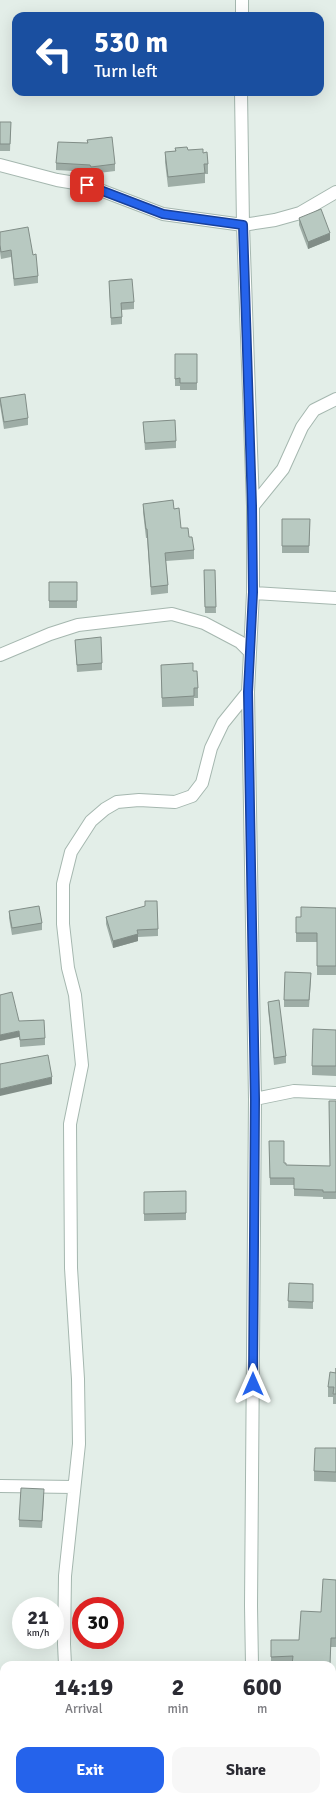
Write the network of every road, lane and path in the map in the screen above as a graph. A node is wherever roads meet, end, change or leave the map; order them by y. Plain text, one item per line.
1 (242, 0) edge
2 (242, 12) edge
3 (241, 96) edge
4 (0, 165) edge
5 (336, 192) edge
6 (243, 225) junction
7 (336, 399) edge
8 (252, 506) junction
9 (253, 592) junction
10 (336, 598) edge
11 (250, 652) junction
12 (0, 655) edge
13 (248, 692) junction
14 (336, 1093) edge
15 (255, 1099) junction
16 (0, 1486) edge
17 (74, 1487) junction
18 (65, 1661) edge
19 (252, 1661) edge

1 - 2 street
3 - 6 street
4 - 6 street
5 - 6 street
6 - 8 street
7 - 8 street
8 - 9 street
9 - 10 street
9 - 11 street
11 - 12 street
11 - 13 street
13 - 15 street
13 - 17 street
14 - 15 street
15 - 19 street
16 - 17 street
17 - 18 street

